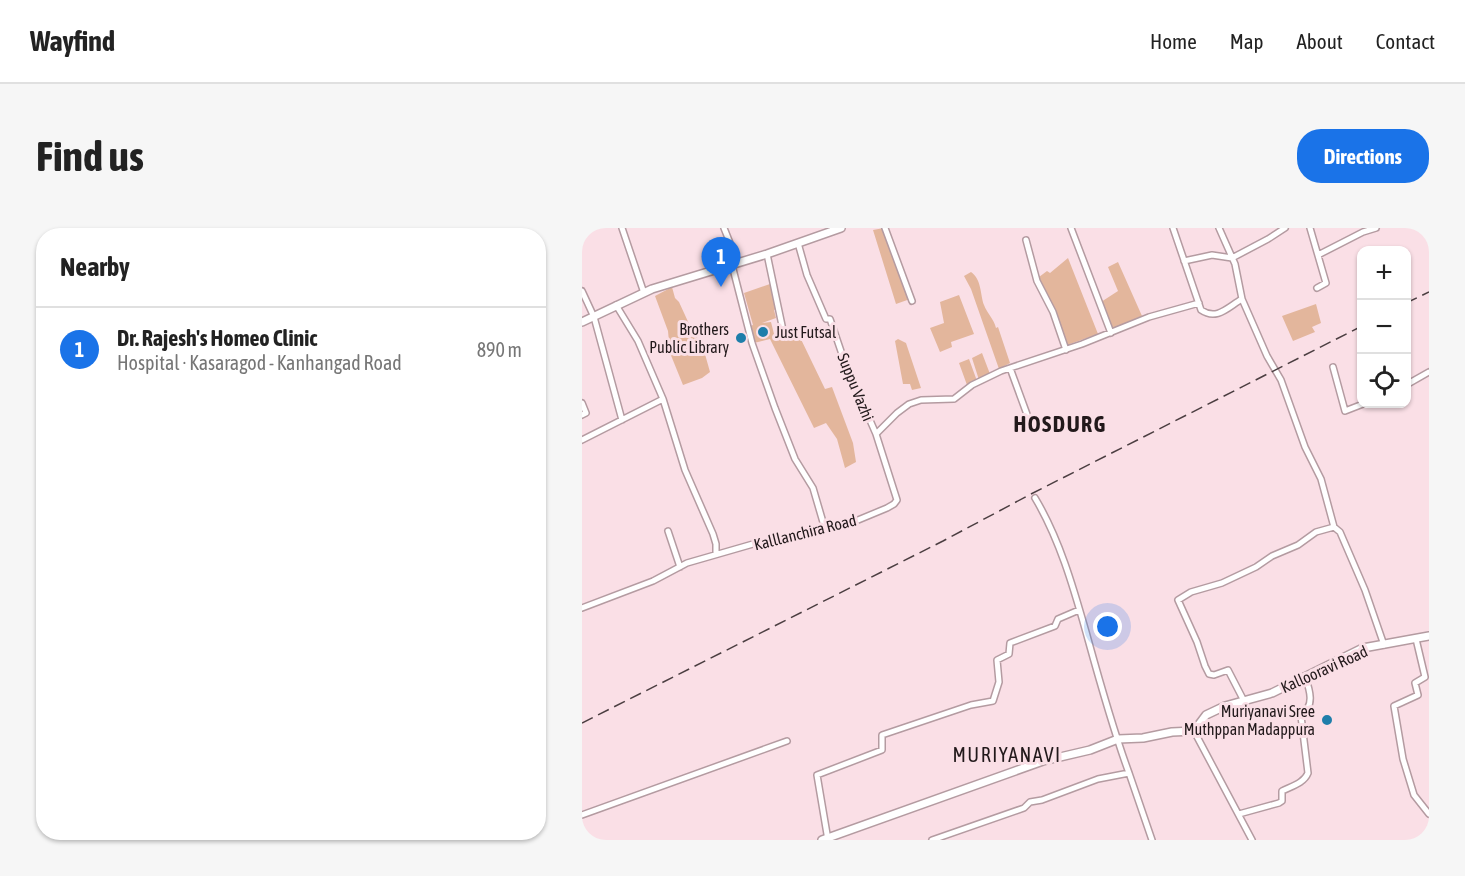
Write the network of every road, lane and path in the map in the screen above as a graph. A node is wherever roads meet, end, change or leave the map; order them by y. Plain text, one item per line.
1 (622, 228) edge
2 (724, 228) edge
3 (840, 228) edge
4 (885, 228) edge
5 (1071, 228) edge
6 (1173, 228) edge
7 (1219, 228) edge
8 (1285, 228) edge
9 (1310, 228) edge
10 (1376, 228) edge
11 (1362, 230) edge
12 (1026, 240) dead end
13 (798, 243) junction
14 (767, 254) junction
15 (1318, 255) junction
16 (1232, 258) junction
17 (1184, 261) junction
18 (735, 264) junction
19 (1317, 288) dead end
20 (582, 291) edge
21 (644, 293) junction
22 (1242, 299) junction
23 (912, 301) dead end
24 (1199, 303) junction
25 (616, 305) junction
26 (594, 317) junction
27 (582, 322) edge
28 (1111, 333) junction
29 (784, 335) dead end
30 (1066, 350) junction
31 (1333, 367) dead end
32 (1010, 368) junction
33 (1429, 372) edge
34 (1411, 383) edge
35 (663, 399) junction
36 (582, 404) edge
37 (1357, 406) edge
38 (582, 415) edge
39 (622, 420) junction
40 (1032, 428) dead end
41 (876, 434) junction
42 (582, 440) edge
43 (1035, 498) dead end
44 (1334, 527) junction
45 (825, 529) junction
46 (668, 531) dead end
47 (716, 554) junction
48 (680, 567) junction
49 (582, 608) edge
50 (1079, 610) junction
51 (1429, 636) edge
52 (1416, 639) junction
53 (1384, 645) junction
54 (1305, 676) junction
55 (1244, 701) junction
56 (1194, 731) junction
57 (1118, 739) junction
58 (787, 741) dead end
59 (1130, 773) junction
60 (1239, 814) junction
61 (1429, 814) edge
62 (582, 815) edge
63 (826, 839) edge
64 (932, 840) edge
65 (1152, 840) edge
66 (1252, 840) edge

1 - 21 street
2 - 18 street
3 - 13 main road
4 - 23 street
5 - 28 street
6 - 17 street
7 - 16 street
8 - 16 street
9 - 15 street
10 - 11 street
11 - 15 street
12 - 30 street
13 - 14 main road
13 - 41 street, Suppu Vazhi
14 - 18 main road
14 - 29 street
15 - 19 street
16 - 17 street
16 - 22 street
17 - 24 street
18 - 21 main road
18 - 45 street
20 - 26 street
21 - 25 main road
22 - 24 street
22 - 44 street
24 - 28 street
25 - 26 main road
25 - 35 street
26 - 27 main road
26 - 39 street
28 - 30 street
30 - 32 street
31 - 37 street
32 - 40 street
32 - 41 street
33 - 34 street
35 - 39 street
35 - 47 street
36 - 38 street
39 - 42 street
41 - 45 street, Kalllanchira Road
43 - 50 street
44 - 53 street
44 - 55 street
45 - 47 street, Kalllanchira Road
46 - 48 street
47 - 48 street, Kalllanchira Road
48 - 49 street, Kalllanchira Road
50 - 57 street
50 - 63 street
51 - 52 main road, Kallooravi Road
52 - 53 main road, Kallooravi Road
52 - 61 street
53 - 54 main road, Kallooravi Road
54 - 55 main road, Kallooravi Road
54 - 60 street
55 - 56 main road, Kallooravi Road
56 - 57 main road
56 - 60 street
57 - 59 street
57 - 63 main road
58 - 62 street
59 - 64 street
59 - 65 street
60 - 66 street

